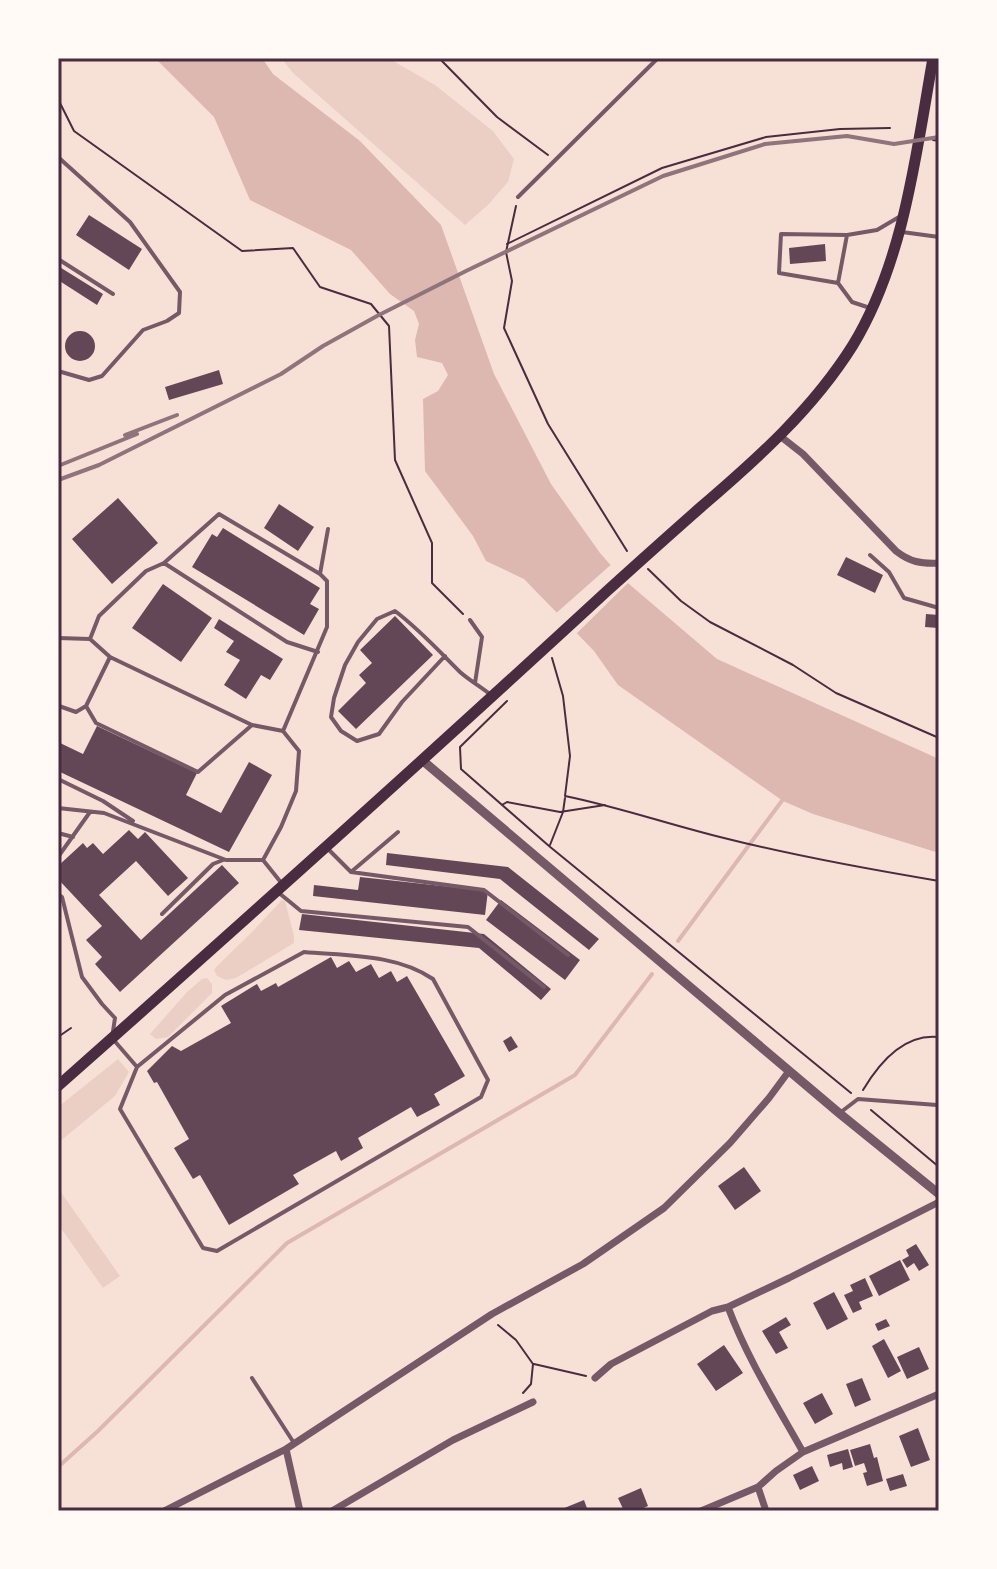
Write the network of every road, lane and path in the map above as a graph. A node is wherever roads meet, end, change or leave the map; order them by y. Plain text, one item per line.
1 (439, 58) edge
2 (658, 58) edge
3 (933, 58) edge
4 (58, 99) edge
5 (890, 128) dead end
6 (58, 157) edge
7 (555, 160) junction
8 (518, 197) joint
9 (904, 214) junction
10 (900, 232) junction
11 (847, 235) junction
12 (939, 237) edge
13 (507, 244) junction
14 (58, 259) edge
15 (838, 283) junction
16 (113, 294) dead end
17 (872, 309) junction
18 (58, 371) edge
19 (780, 436) junction
20 (328, 529) dead end
21 (627, 551) dead end
22 (870, 555) dead end
23 (164, 563) junction
24 (939, 563) edge
25 (646, 566) dead end
26 (320, 574) junction
27 (939, 608) edge
28 (470, 620) joint
29 (58, 638) edge
30 (90, 639) junction
31 (555, 647) junction
32 (318, 652) junction
33 (445, 656) junction
34 (110, 657) junction
35 (475, 683) junction
36 (493, 696) junction
37 (509, 699) dead end
38 (59, 706) edge
39 (86, 706) junction
40 (252, 725) junction
41 (283, 731) junction
42 (939, 738) edge
43 (422, 760) junction
44 (58, 779) edge
45 (565, 796) junction
46 (606, 804) junction
47 (502, 805) junction
48 (58, 808) edge
49 (90, 812) junction
50 (563, 812) junction
51 (490, 817) junction
52 (138, 825) junction
53 (398, 832) dead end
54 (58, 833) edge
55 (73, 837) junction
56 (549, 846) junction
57 (327, 847) junction
58 (58, 857) edge
59 (540, 859) junction
60 (226, 860) junction
61 (263, 860) junction
62 (351, 872) junction
63 (939, 881) edge
64 (281, 888) junction
65 (58, 894) edge
66 (162, 914) dead end
67 (568, 955) dead end
68 (544, 987) dead end
69 (71, 1028) dead end
70 (58, 1037) edge
71 (939, 1037) edge
72 (112, 1038) junction
73 (137, 1067) junction
74 (789, 1071) junction
75 (58, 1086) edge
76 (858, 1099) junction
77 (937, 1105) edge
78 (839, 1113) junction
79 (939, 1167) edge
80 (939, 1194) edge
81 (939, 1202) edge
82 (728, 1307) junction
83 (492, 1314) junction
84 (533, 1364) junction
85 (252, 1378) dead end
86 (595, 1378) joint
87 (939, 1394) edge
88 (522, 1395) dead end
89 (533, 1402) dead end
90 (295, 1443) junction
91 (286, 1449) junction
92 (803, 1452) junction
93 (758, 1487) junction
94 (164, 1511) edge
95 (300, 1511) edge
96 (332, 1511) edge
97 (701, 1511) edge
98 (766, 1511) edge

1 - 7 path
2 - 7 lane
3 - 9 main road
4 - 28 path
5 - 13 path
6 - 18 lane
7 - 8 lane
8 - 13 path
9 - 10 main road
9 - 11 lane
10 - 12 lane
10 - 17 main road
11 - 15 lane
11 - 15 lane
13 - 21 path
14 - 16 lane
15 - 17 lane
17 - 19 main road
19 - 24 street
19 - 31 main road
20 - 26 lane
22 - 27 lane
23 - 26 lane
23 - 30 lane
23 - 32 lane
25 - 42 path
26 - 32 lane
28 - 35 lane
29 - 30 lane
30 - 34 lane
31 - 36 main road
31 - 45 path
32 - 41 lane
33 - 33 lane
33 - 35 lane
34 - 39 lane
34 - 40 lane
35 - 36 lane
36 - 43 main road
37 - 47 path
38 - 39 lane
39 - 40 lane
40 - 41 lane
41 - 61 lane
43 - 51 street
43 - 57 main road
44 - 52 lane
45 - 46 path
45 - 50 path
46 - 50 path
46 - 63 path
47 - 50 path
47 - 51 path
47 - 56 path
48 - 49 lane
49 - 52 lane
49 - 55 lane
50 - 56 path
51 - 59 street
52 - 60 lane
53 - 62 lane
54 - 55 lane
55 - 58 lane
56 - 59 path
56 - 76 path
57 - 62 lane
57 - 64 main road
59 - 74 street
60 - 61 lane
60 - 66 lane
61 - 64 lane
62 - 67 lane
64 - 68 lane
64 - 72 main road
65 - 72 lane
69 - 70 path
71 - 76 path
72 - 73 lane
72 - 75 main road
73 - 73 lane
74 - 78 street
74 - 83 street
76 - 77 lane
76 - 78 lane
76 - 79 path
78 - 80 street
81 - 82 street
82 - 86 street
82 - 92 street
83 - 84 path
83 - 90 street
84 - 86 path
84 - 88 path
85 - 90 lane
87 - 92 street
89 - 96 street
90 - 91 street
91 - 94 street
91 - 95 street
92 - 93 street
93 - 97 street
93 - 98 street

